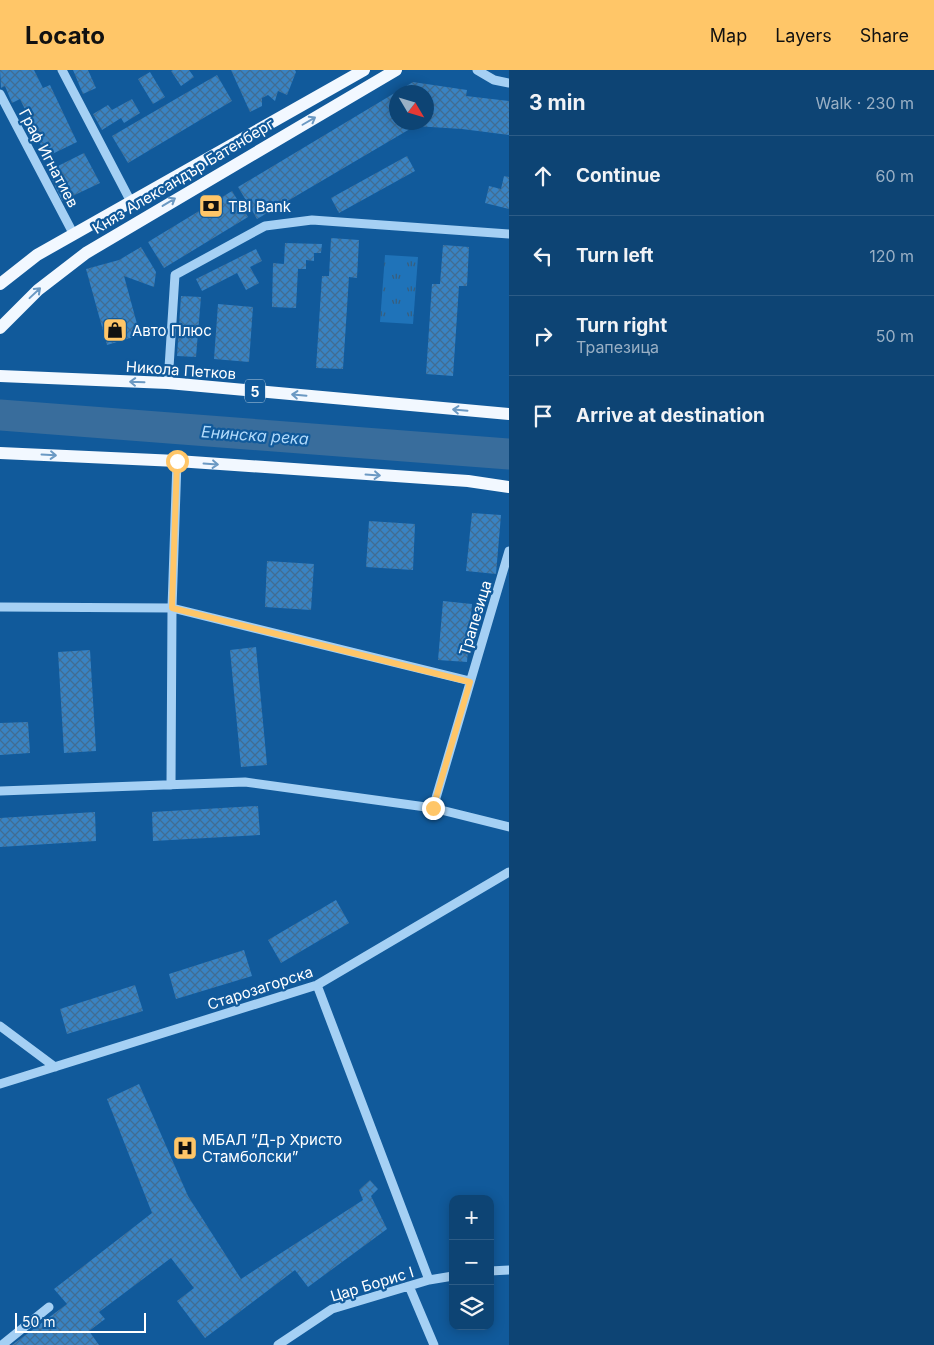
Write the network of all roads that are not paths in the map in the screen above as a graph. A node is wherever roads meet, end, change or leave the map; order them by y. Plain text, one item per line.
1 (62, 70) edge
2 (364, 70) edge
3 (396, 70) edge
4 (477, 70) edge
5 (509, 83) edge
6 (0, 94) edge
7 (131, 202) junction
8 (509, 234) edge
9 (74, 235) junction
10 (0, 284) edge
11 (0, 328) edge
12 (0, 376) edge
13 (168, 384) junction
14 (509, 414) edge
15 (0, 453) edge
16 (177, 461) junction
17 (509, 487) edge
18 (509, 550) edge
19 (0, 606) edge
20 (172, 608) junction
21 (470, 682) junction
22 (171, 785) junction
23 (0, 791) edge
24 (433, 808) junction
25 (509, 827) edge
26 (509, 872) edge
27 (317, 985) junction
28 (0, 1026) edge
29 (54, 1067) junction
30 (0, 1084) edge
31 (509, 1270) edge
32 (494, 1271) edge
33 (449, 1277) edge
34 (429, 1280) junction
35 (409, 1286) junction
36 (49, 1307) dead end
37 (2, 1345) edge
38 (278, 1345) edge
39 (434, 1345) edge

1 - 7 street
2 - 7 main road, Княз Александър Батенберг
11 -> 3 main road, Княз Александър Батенберг
4 - 5 street
6 - 9 street, Граф Игнатиев
7 - 9 main road, Княз Александър Батенберг
8 - 13 street
9 - 10 main road, Княз Александър Батенберг
13 -> 12 main road, Никола Петков / 5
14 -> 13 main road, Никола Петков / 5
15 -> 16 main road
16 -> 17 main road
16 - 20 street
18 - 21 street, Трапезица
19 - 20 street
20 - 21 street
20 - 22 street
21 - 24 street, Трапезица
22 - 23 street
22 - 24 street
24 - 25 street
26 - 27 street, Старозагорска
27 - 29 street, Старозагорска
27 - 34 street
28 - 29 street
29 - 30 street, Старозагорска
31 - 32 street
33 - 34 street, Цар Борис I
34 - 35 street, Цар Борис I
35 - 38 street, Цар Борис I
35 - 39 street
36 - 37 street

